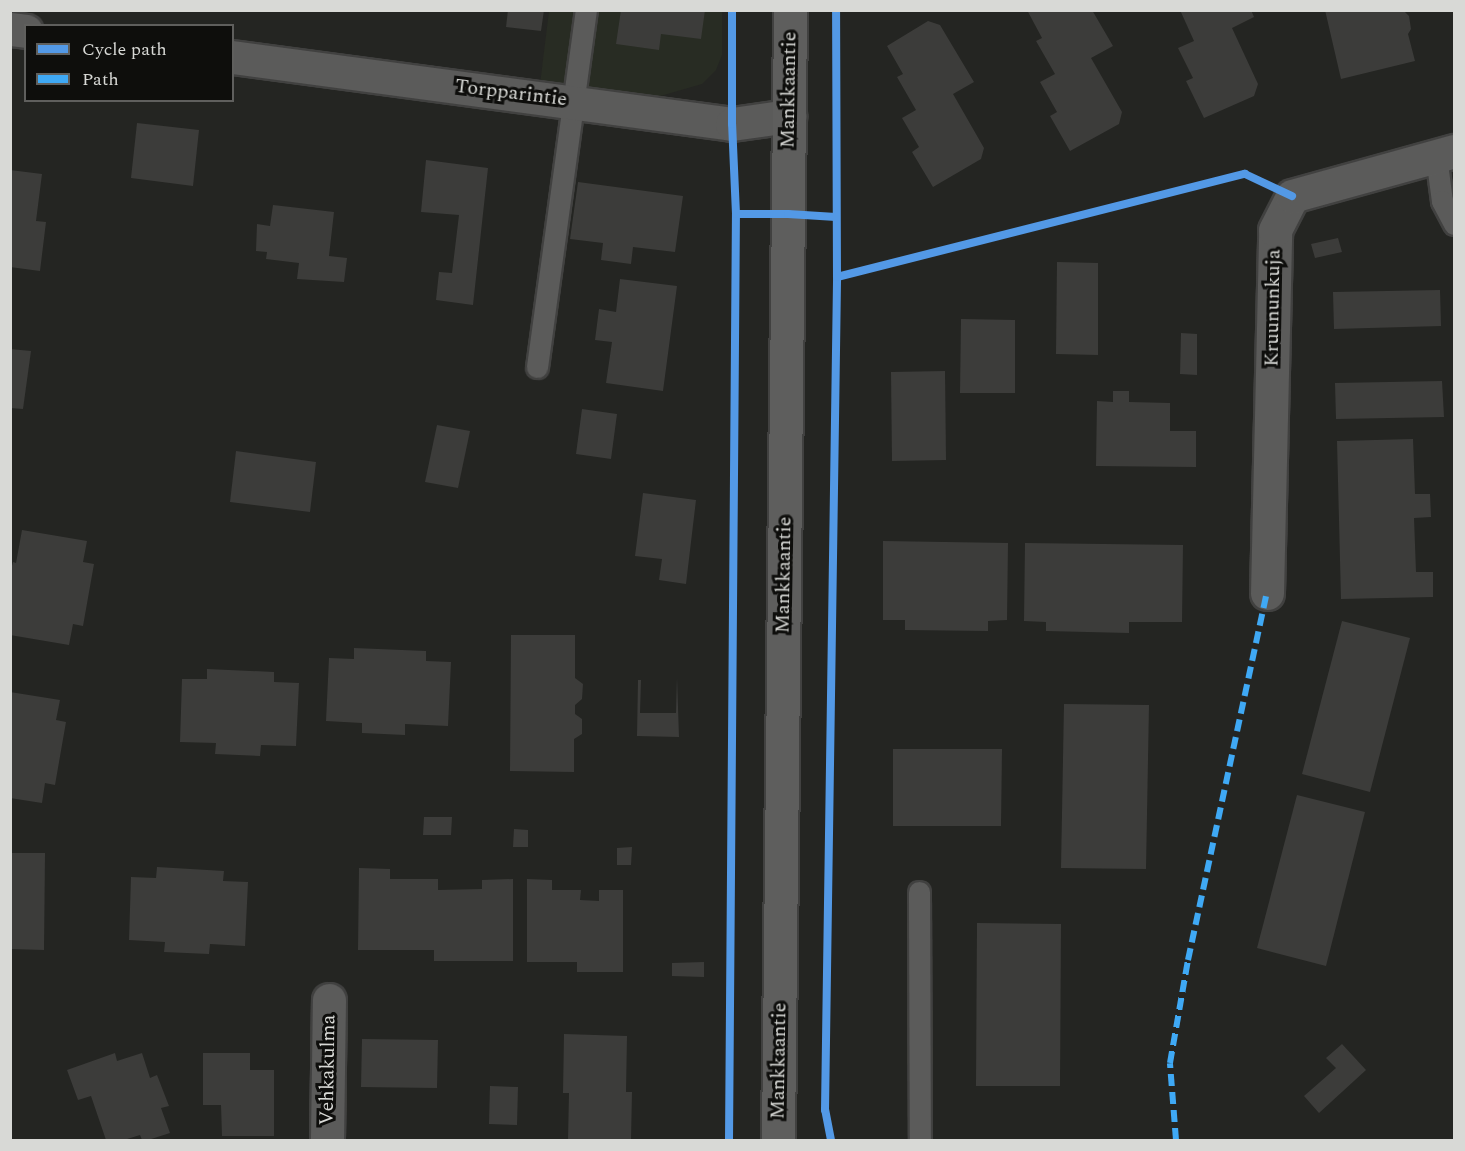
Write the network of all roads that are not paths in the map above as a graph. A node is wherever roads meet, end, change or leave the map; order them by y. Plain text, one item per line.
1 (586, 10) edge
2 (790, 10) edge
3 (234, 57) edge
4 (575, 101) junction
5 (789, 116) junction
6 (1445, 154) edge
7 (1455, 224) edge
8 (537, 367) dead end
9 (1267, 593) dead end
10 (919, 892) dead end
11 (329, 1000) dead end
12 (327, 1140) edge
13 (778, 1140) edge
14 (920, 1140) edge

1 - 4 lane
2 - 5 main road, Mankkaantie
3 - 4 street, Torpparintie
4 - 5 street, Torpparintie
4 - 8 lane
5 - 13 main road, Mankkaantie
6 - 7 lane
6 - 9 street, Kruununkuja
10 - 14 lane
11 - 12 street, Vehkakulma

